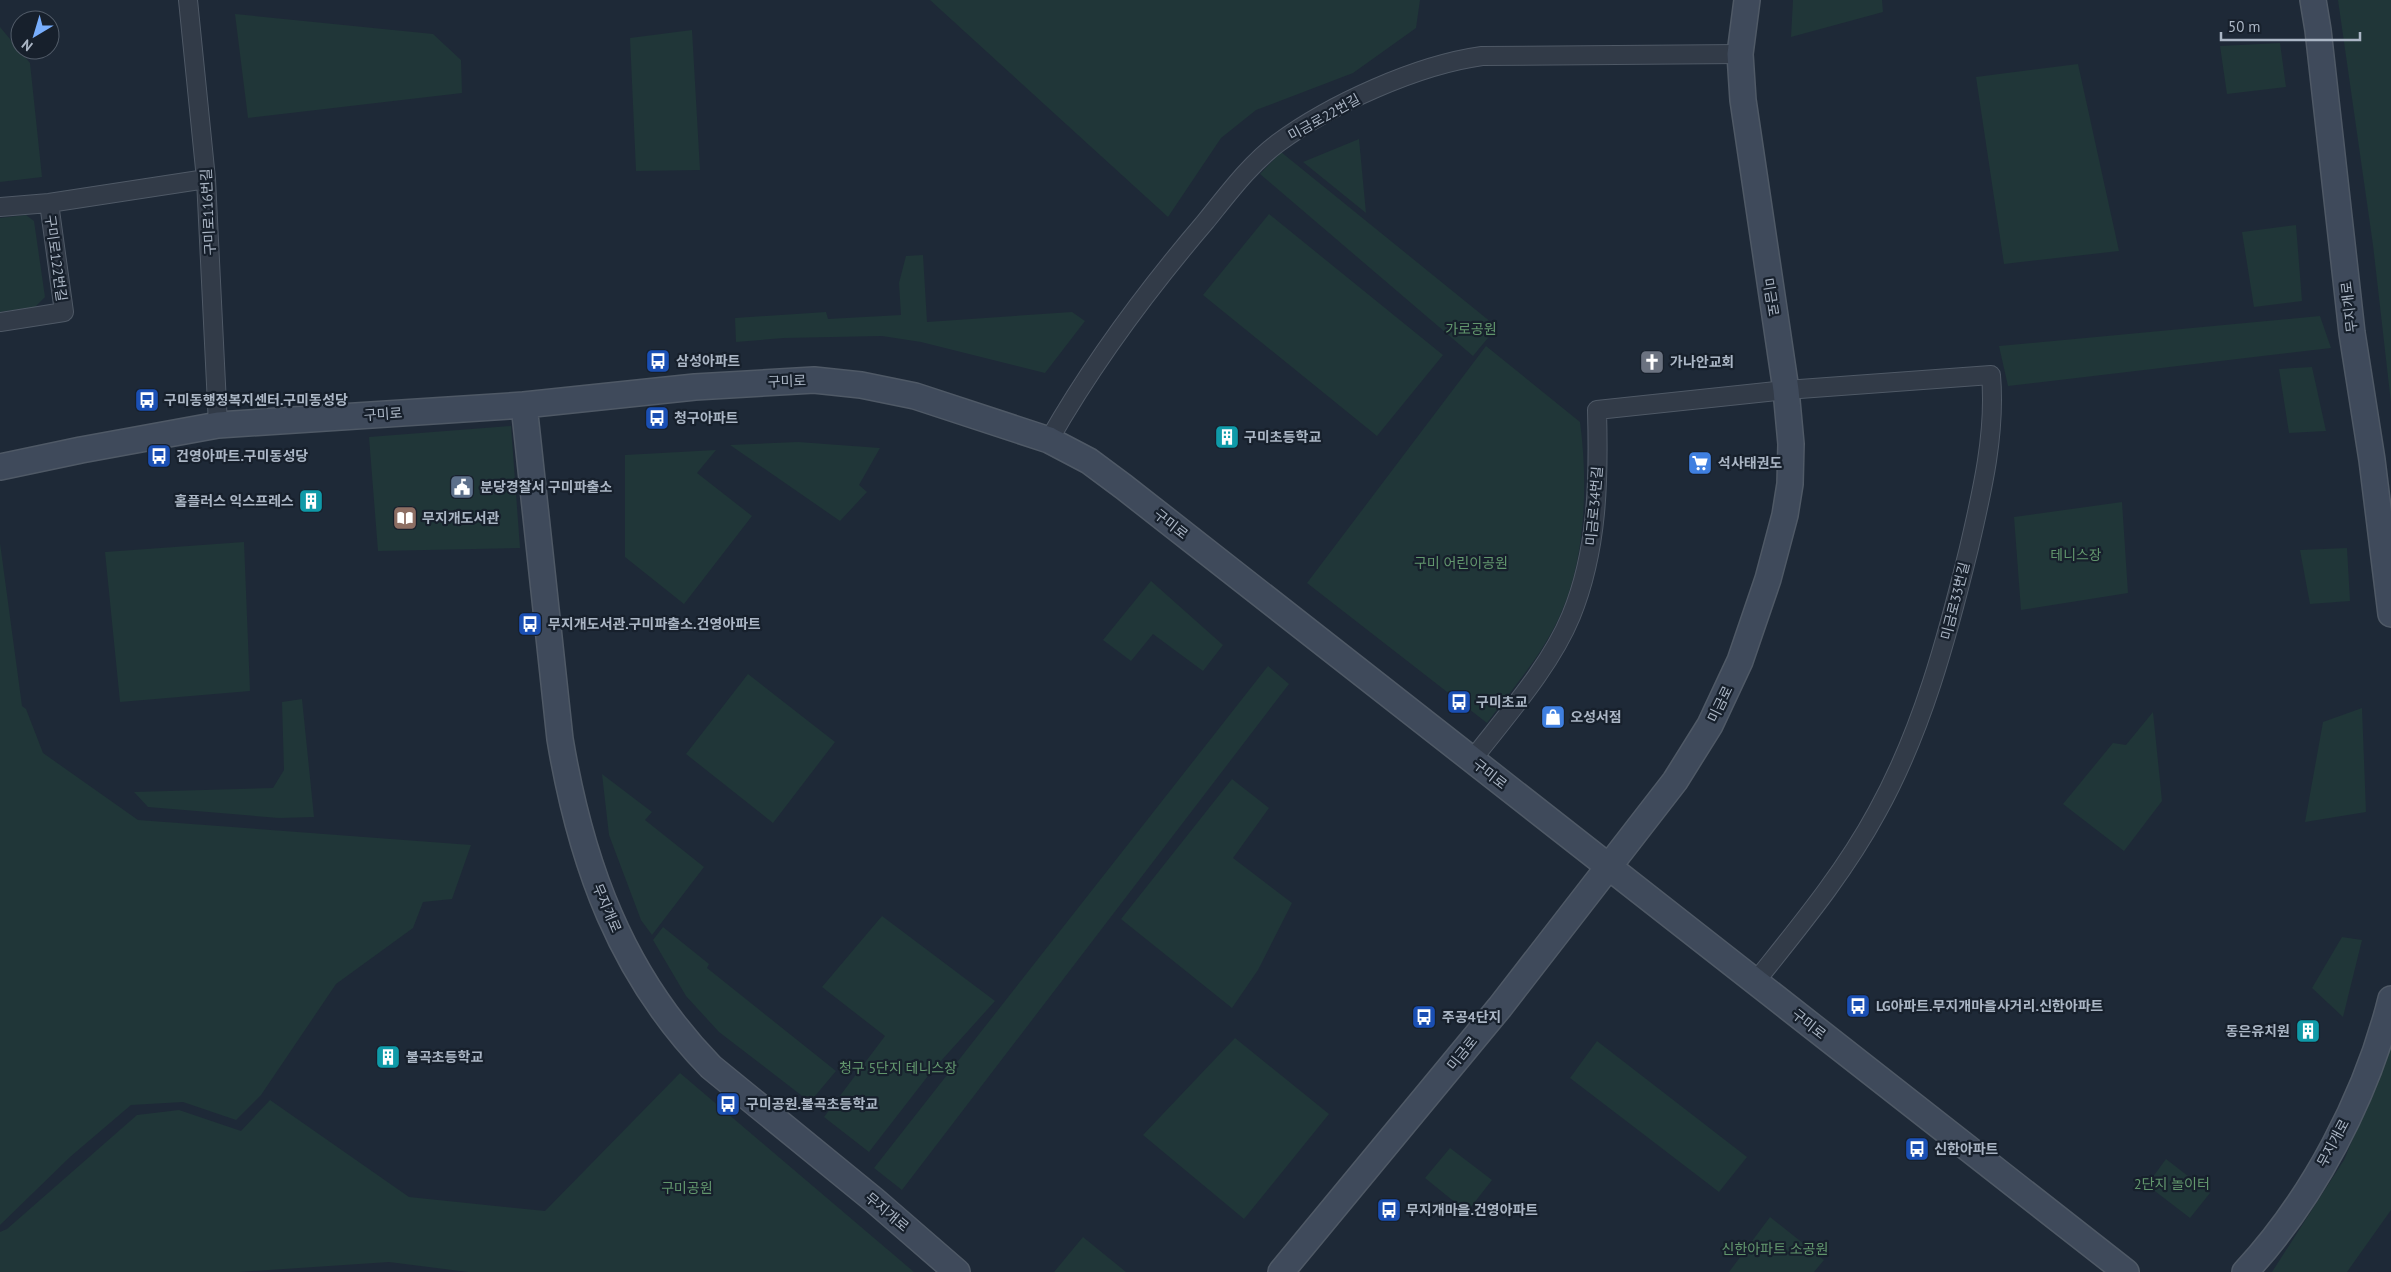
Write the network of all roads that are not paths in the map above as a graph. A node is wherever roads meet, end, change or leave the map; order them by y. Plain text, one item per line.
1 (188, 0) edge
2 (1746, 0) edge
3 (2313, 0) edge
4 (1740, 54) junction
5 (206, 179) junction
6 (49, 203) junction
7 (0, 207) edge
8 (0, 322) edge
9 (1786, 390) junction
10 (524, 405) junction
11 (218, 425) junction
12 (1049, 440) junction
13 (0, 467) edge
14 (2391, 614) edge
15 (1472, 760) junction
16 (1608, 867) junction
17 (1756, 981) junction
18 (2391, 999) edge
19 (957, 1272) edge
20 (1281, 1272) edge
21 (2126, 1272) edge
22 (2245, 1272) edge

1 - 5 street, 구미로116번길
2 - 4 street, 미금로
3 - 14 street, 무지개로
4 - 9 street, 미금로
4 - 12 street, 미금로22번길
5 - 6 street
5 - 11 street, 구미로116번길
6 - 7 street
6 - 8 street, 구미로122번길
9 - 15 street, 미금로34번길
9 - 16 street, 미금로
9 - 17 street, 미금로33번길
10 - 11 street, 구미로
10 - 12 street, 구미로
10 - 19 street, 무지개로
11 - 13 street, 구미로
12 - 15 street, 구미로
15 - 16 street, 구미로
16 - 17 street, 구미로
16 - 20 street, 미금로
17 - 21 street, 구미로
18 - 22 street, 무지개로

